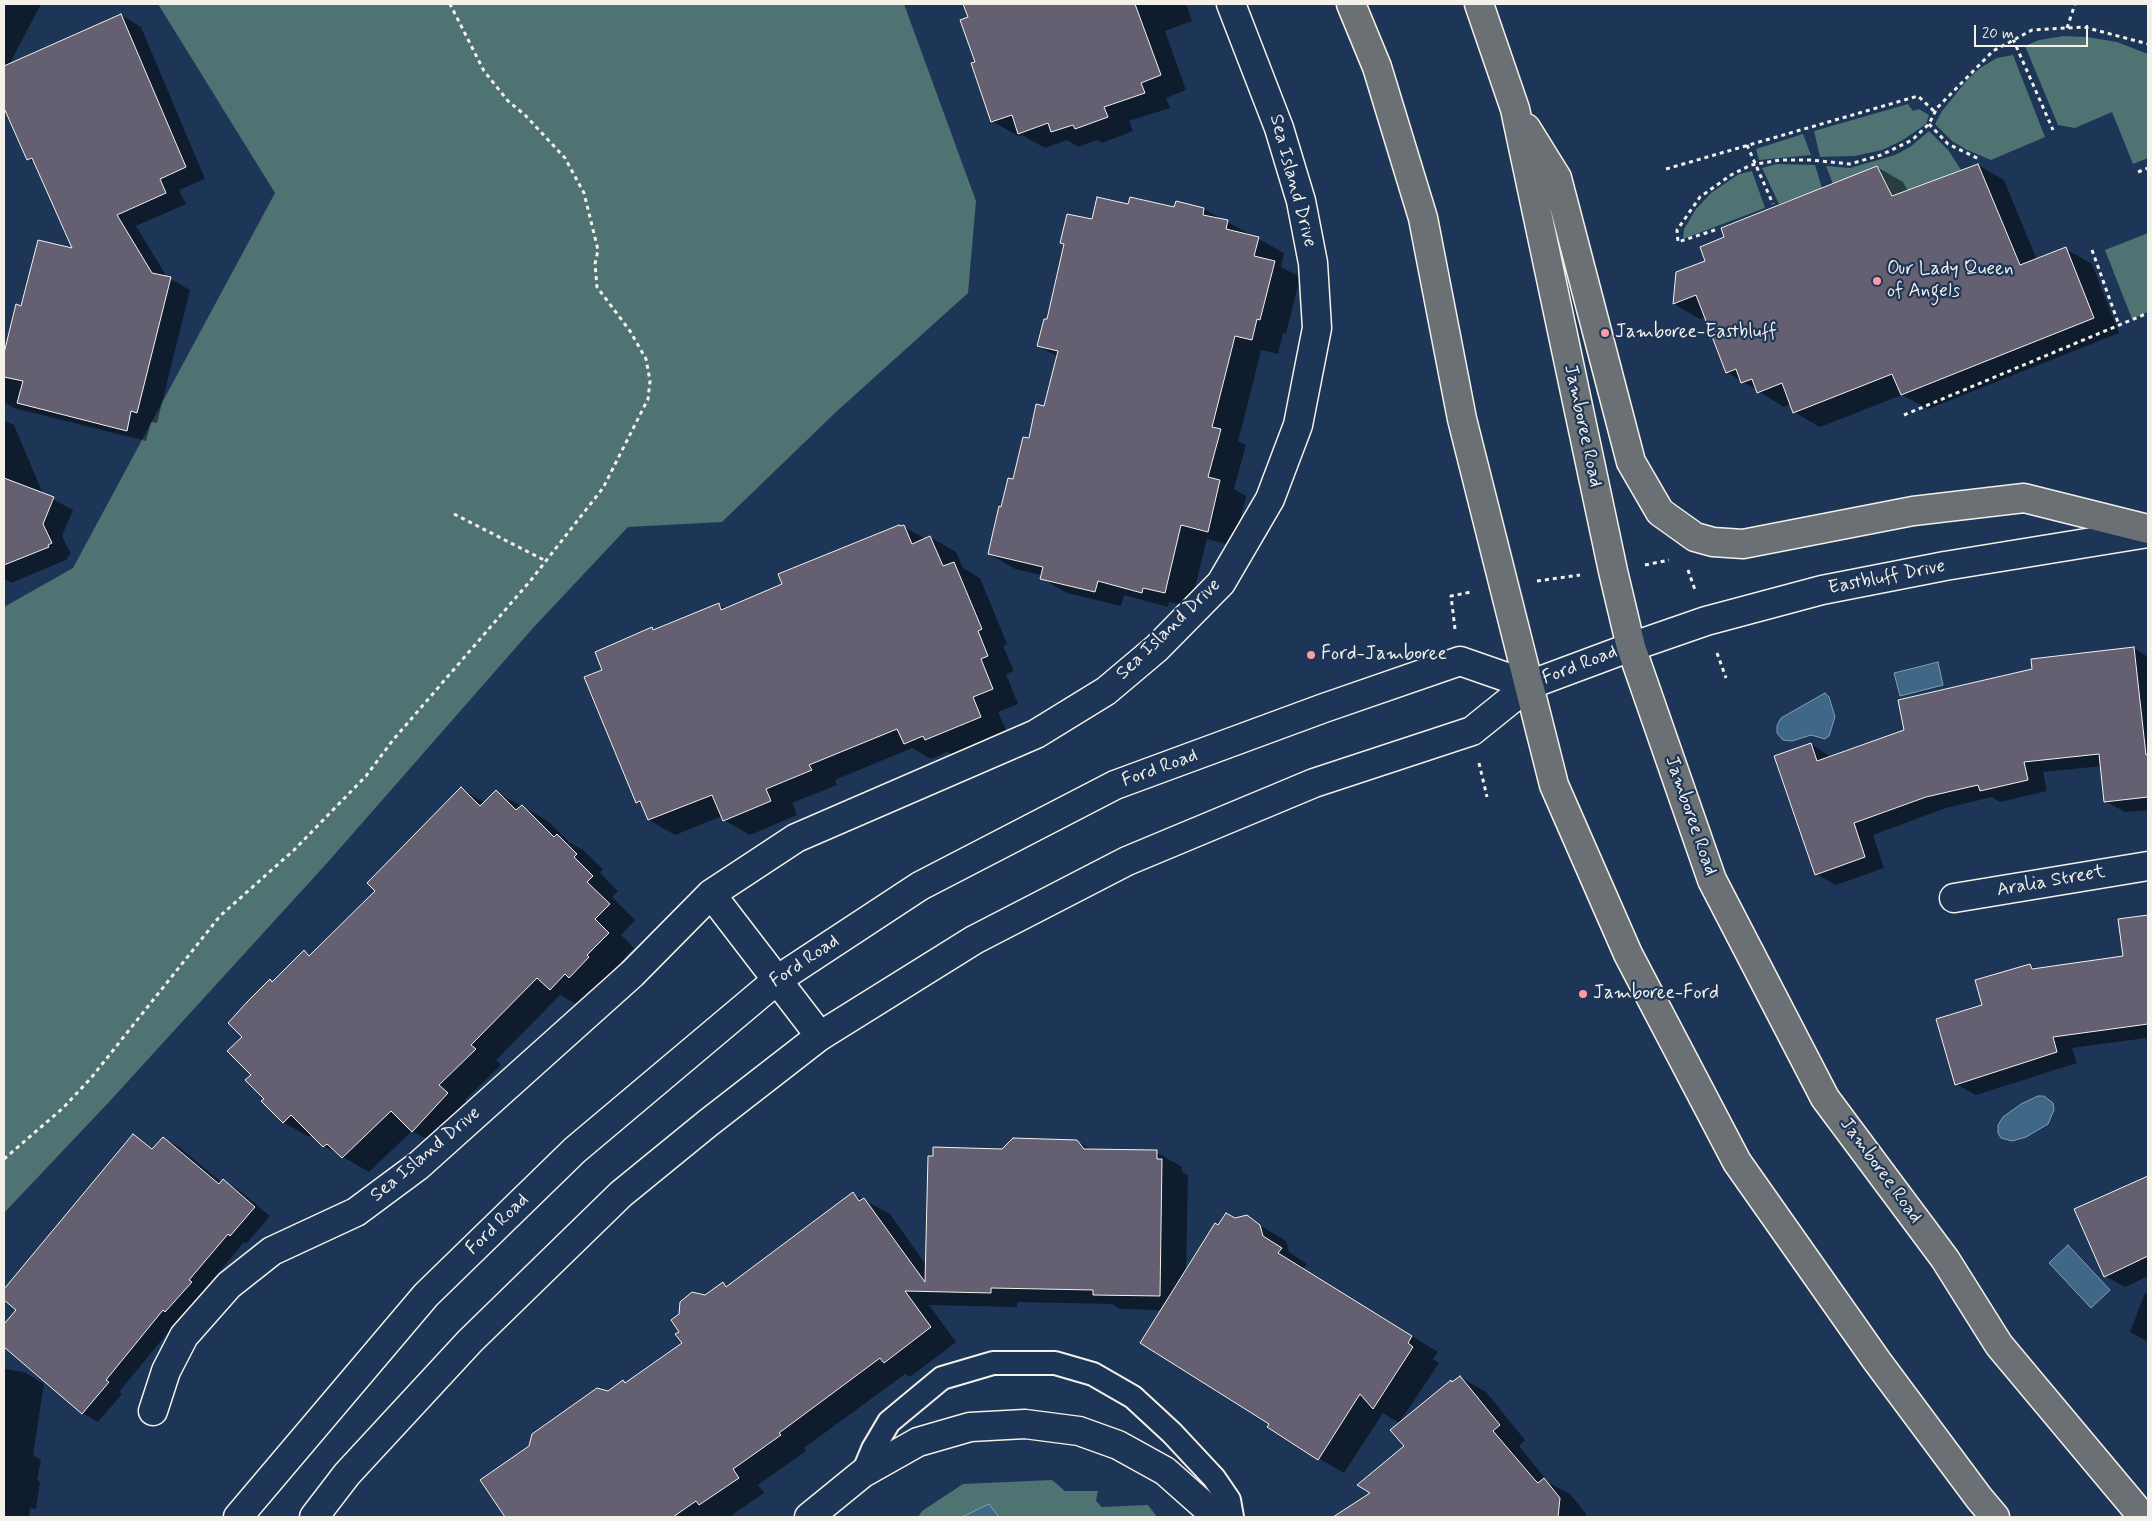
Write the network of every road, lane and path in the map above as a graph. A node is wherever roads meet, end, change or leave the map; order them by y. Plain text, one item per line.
1 (450, 4) edge
2 (1231, 4) edge
3 (1351, 4) edge
4 (1479, 4) edge
5 (2075, 4) edge
6 (2067, 28) junction
7 (2013, 39) junction
8 (2148, 44) edge
9 (1515, 109) junction
10 (1935, 112) junction
11 (1930, 124) junction
12 (2053, 130) dead end
13 (1747, 146) junction
14 (1979, 159) dead end
15 (1756, 164) junction
16 (2148, 168) edge
17 (1666, 169) dead end
18 (2138, 172) dead end
19 (1773, 204) dead end
20 (1715, 230) dead end
21 (2092, 250) dead end
22 (2148, 313) edge
23 (2119, 325) junction
24 (1904, 415) dead end
25 (454, 514) dead end
26 (2148, 529) edge
27 (2148, 533) edge
28 (546, 561) junction
29 (1631, 647) junction
30 (1529, 685) junction
31 (2148, 866) edge
32 (711, 894) junction
33 (1954, 898) dead end
34 (777, 980) junction
35 (820, 1036) junction
36 (4, 1159) edge
37 (153, 1412) dead end
38 (863, 1473) junction
39 (238, 1517) edge
40 (314, 1517) edge
41 (809, 1517) edge
42 (1217, 1517) edge
43 (1232, 1517) edge
44 (1995, 1517) edge
45 (2143, 1517) edge

1 - 28 path
2 - 32 main road, Sea Island Drive
3 - 30 main road
4 - 9 main road, Jamboree Road
5 - 6 path
6 - 7 path
6 - 8 path
7 - 10 path
7 - 12 path
9 - 26 main road
9 - 29 main road, Jamboree Road
10 - 11 path
10 - 13 path
11 - 14 path
11 - 15 path
13 - 15 path
13 - 17 path
15 - 19 path
15 - 20 path
16 - 18 path
21 - 23 path
22 - 23 path
23 - 24 path
25 - 28 path
27 - 29 main road, Eastbluff Drive
28 - 36 path
29 - 30 main road, Ford Road
29 - 45 main road, Jamboree Road
30 - 34 main road, Ford Road
30 - 35 main road, Ford Road
30 - 44 main road
31 - 33 main road, Aralia Street
32 - 34 main road
32 - 37 main road, Sea Island Drive
34 - 35 main road
34 - 39 main road, Ford Road
35 - 40 main road, Ford Road
38 - 41 main road
38 - 42 main road
38 - 43 lane

